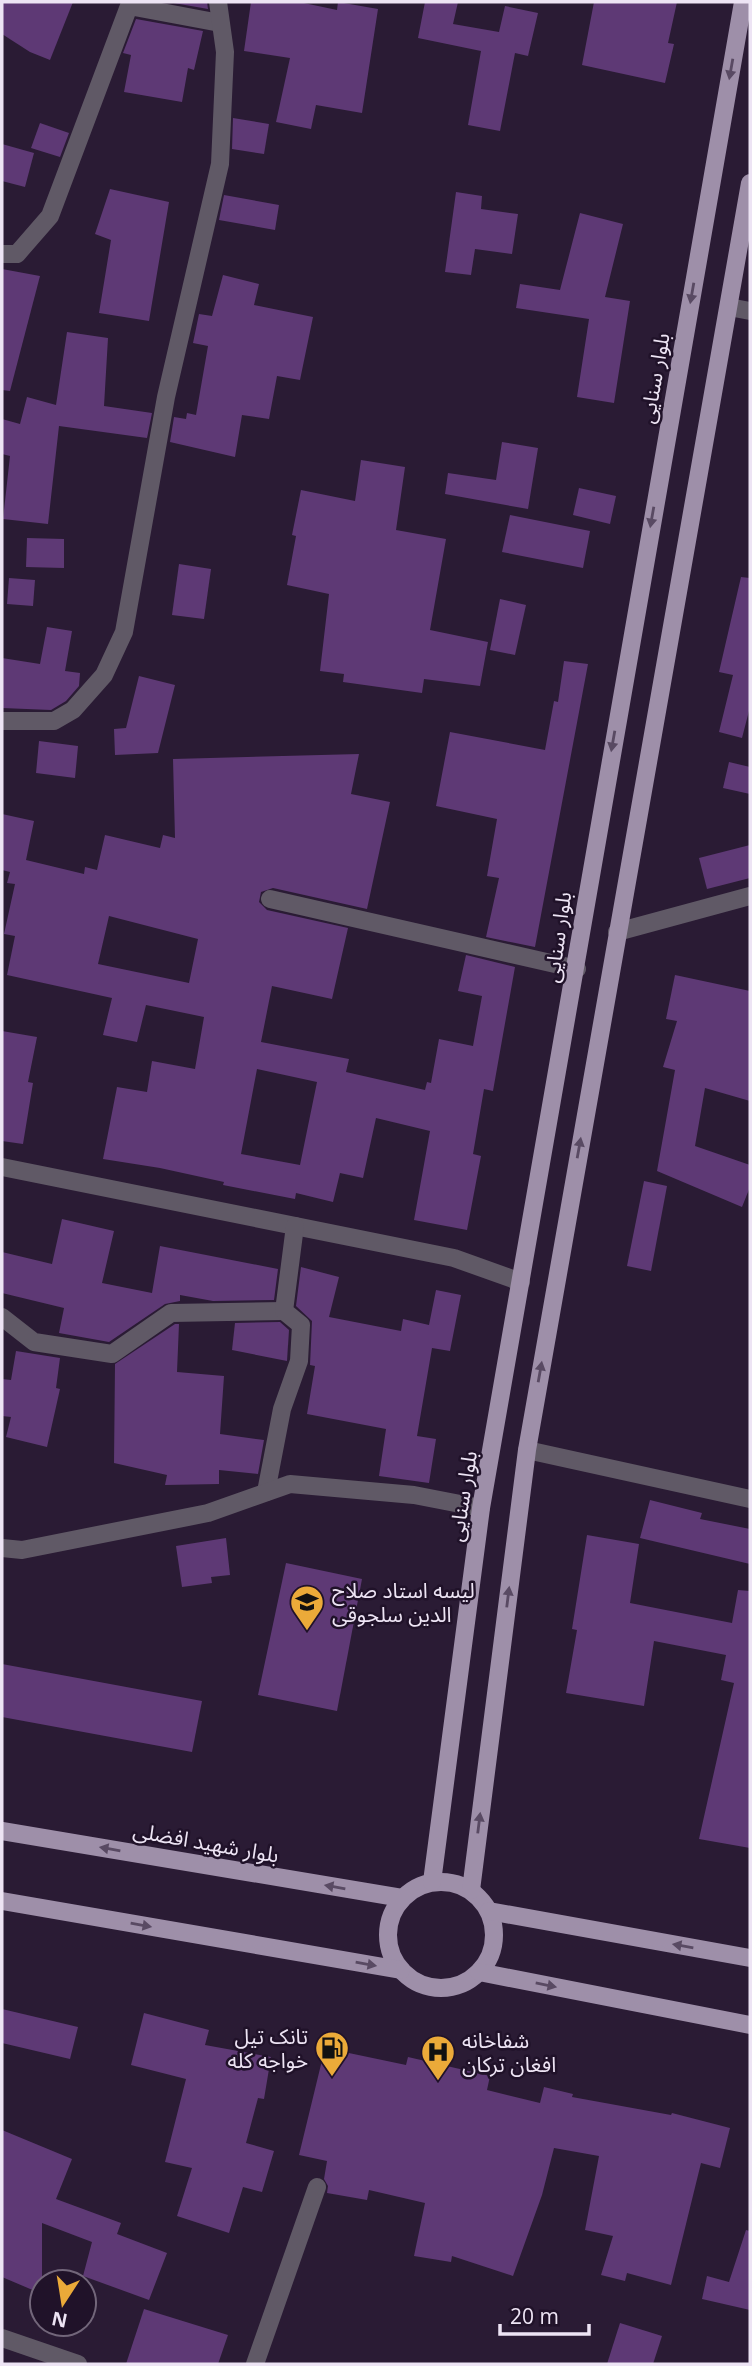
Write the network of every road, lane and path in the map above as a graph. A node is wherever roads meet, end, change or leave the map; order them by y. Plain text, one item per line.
1 (219, 2) edge
2 (743, 2) edge
3 (220, 23) junction
4 (750, 183) edge
5 (2, 254) edge
6 (729, 307) junction
7 (750, 311) edge
8 (2, 721) edge
9 (750, 896) edge
10 (270, 899) dead end
11 (617, 932) junction
12 (577, 969) junction
13 (2, 1167) edge
14 (295, 1226) junction
15 (521, 1282) junction
16 (284, 1311) junction
17 (2, 1317) edge
18 (527, 1450) junction
19 (266, 1492) junction
20 (750, 1499) edge
21 (481, 1508) junction
22 (2, 1548) edge
23 (2, 1831) edge
24 (432, 1882) junction
25 (471, 1890) junction
26 (402, 1898) junction
27 (2, 1901) edge
28 (489, 1911) junction
29 (750, 1958) edge
30 (401, 1970) junction
31 (479, 1972) junction
32 (750, 2025) edge
33 (317, 2187) dead end
34 (2, 2338) edge
35 (78, 2364) edge
36 (255, 2364) edge

1 - 3 street
2 -> 12 main road, بلوار سنایی
3 - 5 street
3 - 8 street
4 - 6 main road
6 - 7 street
6 - 11 main road
9 - 11 street
10 - 12 street
18 -> 11 main road
12 - 15 main road, بلوار سنایی
13 - 14 street
14 - 15 street
14 - 16 street
15 - 21 main road, بلوار سنایی
16 - 17 street
16 - 19 street
18 - 20 street
25 -> 18 main road
19 - 21 street
19 - 22 street
21 - 24 main road, بلوار سنایی
26 -> 23 main road, بلوار شهید افضلی
24 - 25 main road
24 - 26 main road
25 - 28 main road
26 - 30 main road
27 -> 30 main road
29 -> 28 main road
28 - 31 main road
30 - 31 main road
31 -> 32 main road
33 - 36 street
34 - 35 street

